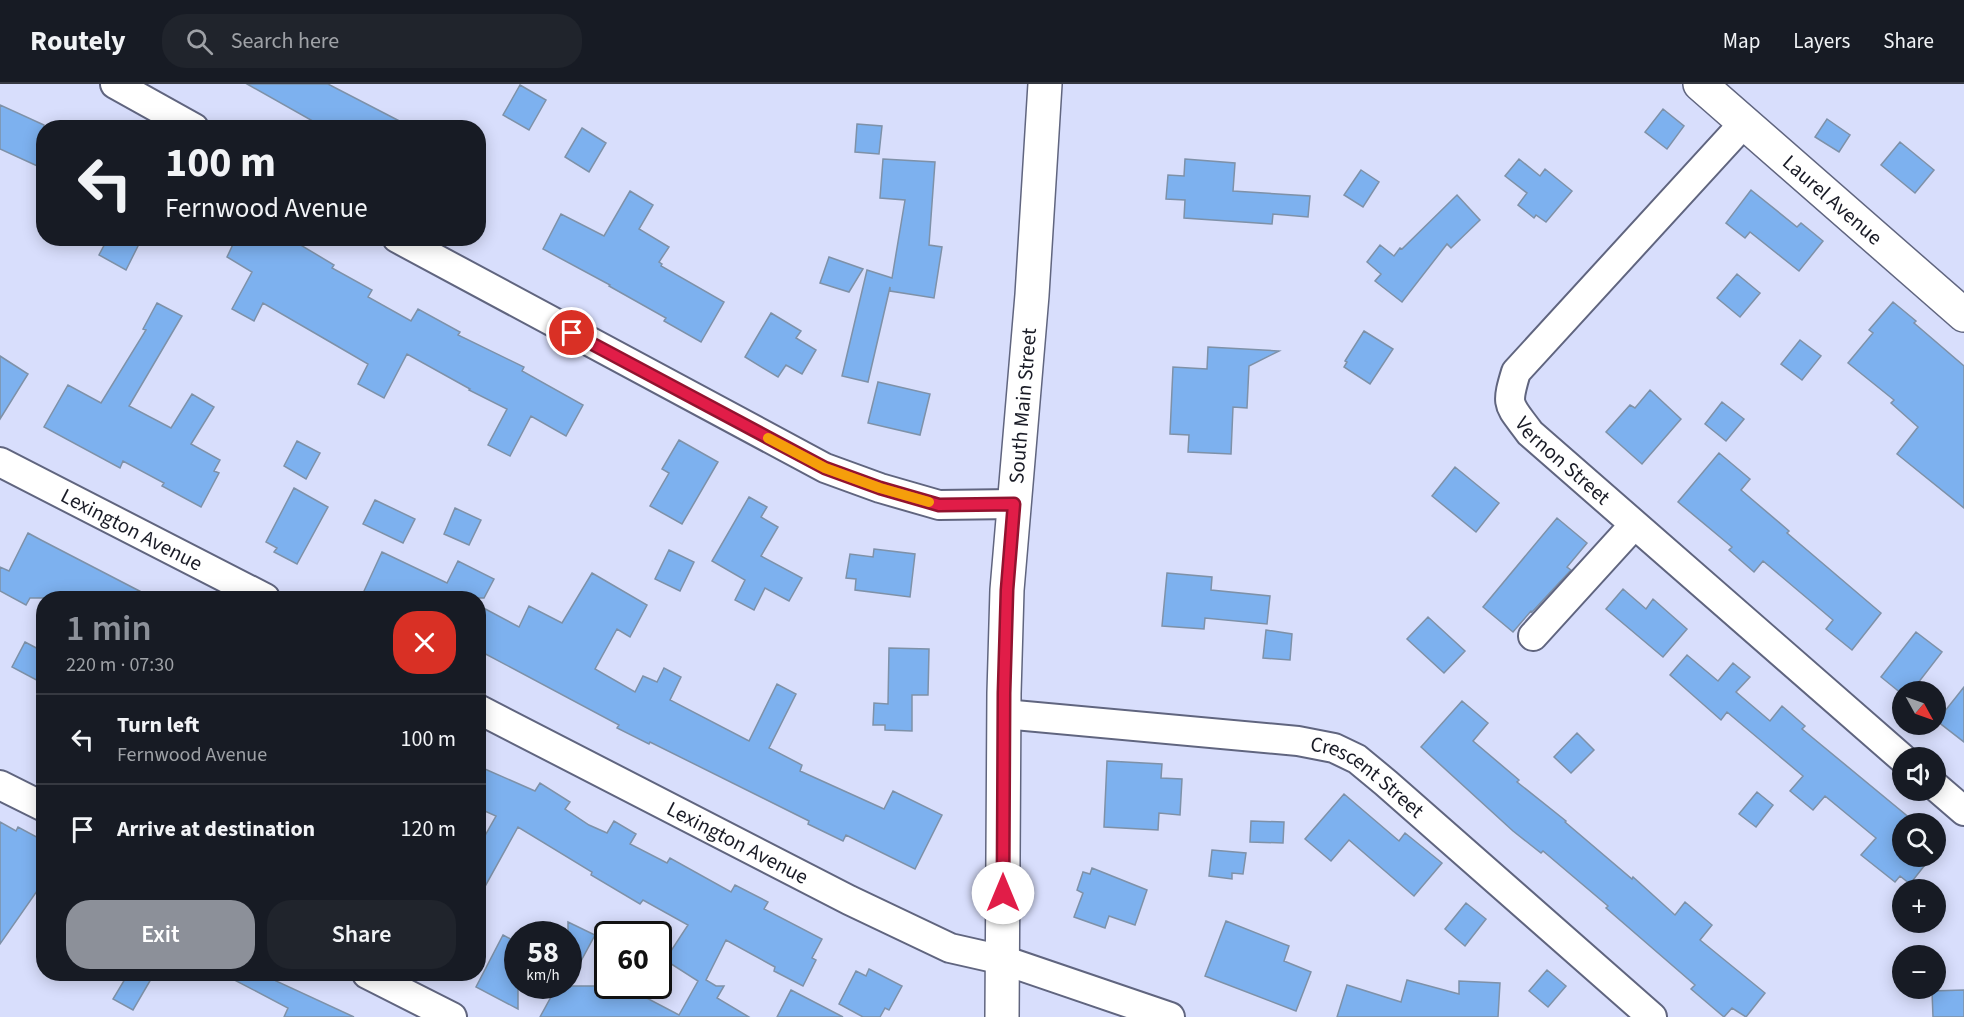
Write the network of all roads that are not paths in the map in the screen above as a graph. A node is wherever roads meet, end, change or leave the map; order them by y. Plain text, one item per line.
1 (115, 84) edge
2 (1045, 84) edge
3 (1700, 84) edge
4 (180, 120) edge
5 (1744, 123) junction
6 (412, 246) edge
7 (1964, 315) edge
8 (0, 462) edge
9 (1014, 504) junction
10 (1634, 525) junction
11 (251, 591) edge
12 (1533, 636) dead end
13 (486, 713) edge
14 (1004, 714) junction
15 (1892, 749) edge
16 (0, 785) edge
17 (1946, 796) edge
18 (36, 803) edge
19 (1964, 812) edge
20 (1002, 960) junction
21 (381, 981) edge
22 (452, 1017) edge
23 (1002, 1017) edge
24 (1170, 1017) edge
25 (1652, 1017) edge

1 - 4 street
2 - 9 main road, South Main Street
3 - 5 main road, Laurel Avenue
5 - 7 main road, Laurel Avenue
5 - 10 street, Vernon Street
6 - 9 street
8 - 11 street, Lexington Avenue
9 - 14 main road, South Main Street
10 - 12 street
10 - 15 street, Vernon Street
13 - 20 street, Lexington Avenue
14 - 20 main road, South Main Street
14 - 25 street, Crescent Street
16 - 18 street
17 - 19 street
20 - 23 main road, South Main Street
20 - 24 street, Lexington Avenue
21 - 22 street

